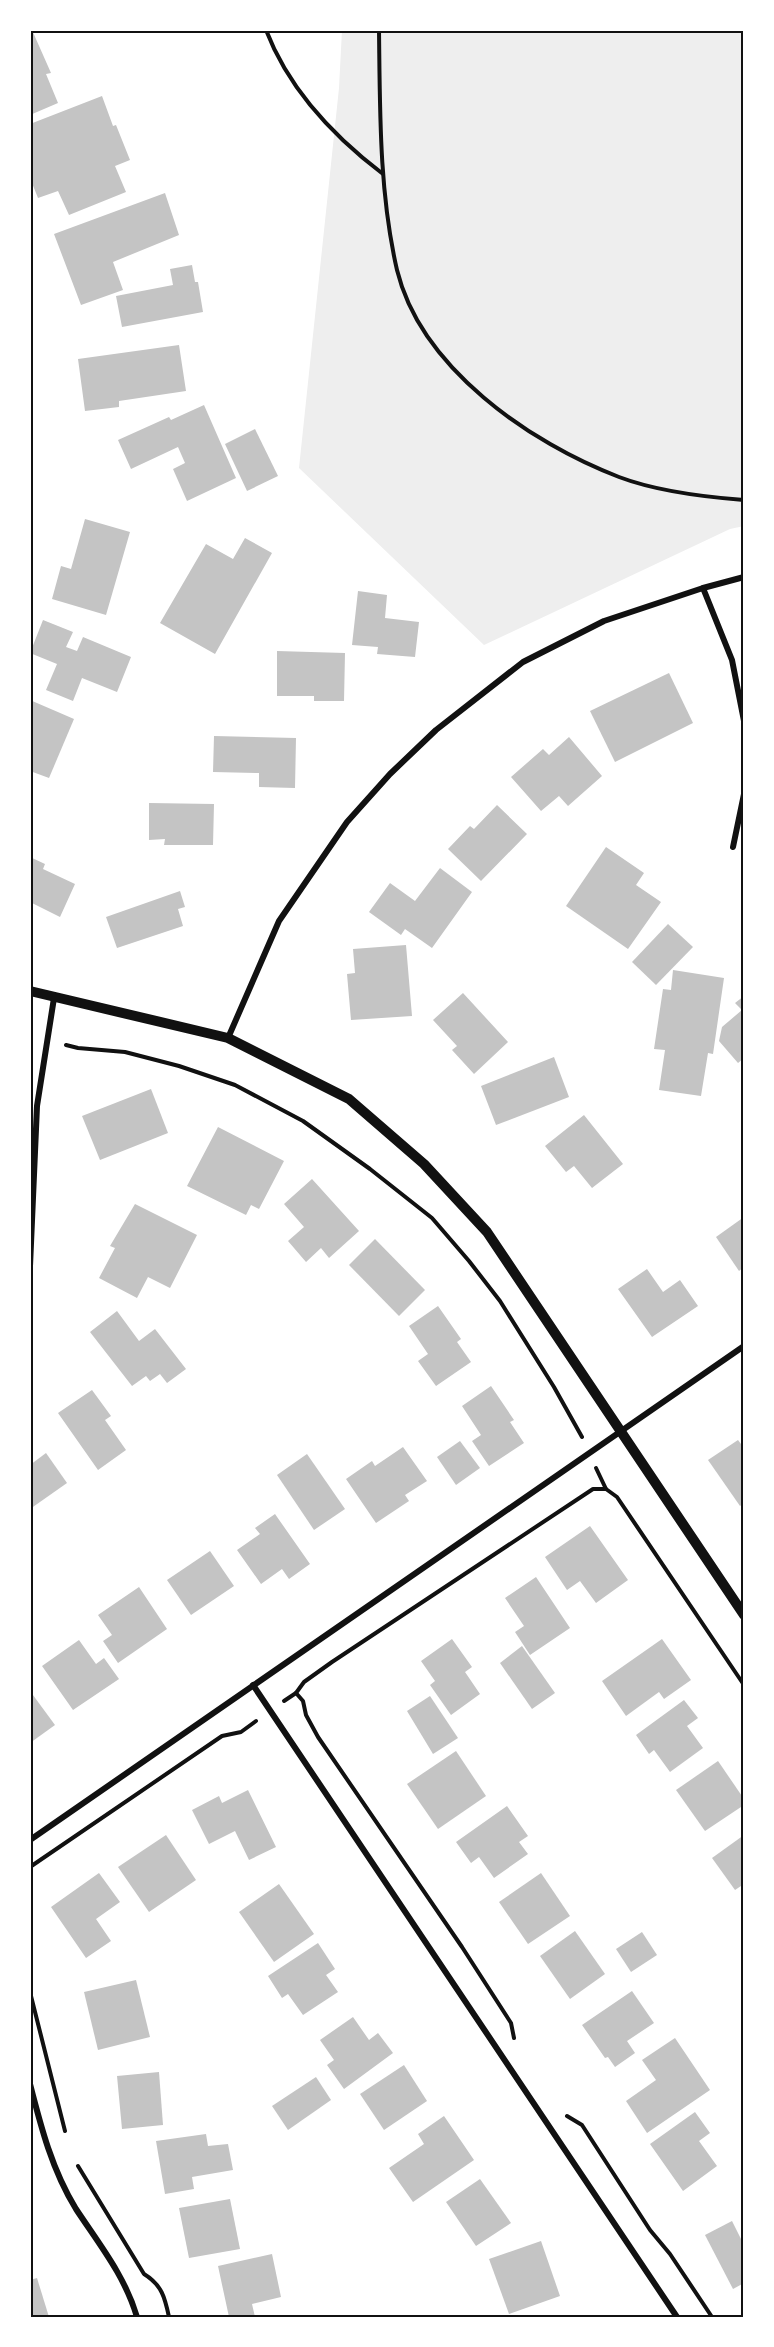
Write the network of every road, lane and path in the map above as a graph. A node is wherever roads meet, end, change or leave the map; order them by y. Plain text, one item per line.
1 (266, 30) edge
2 (379, 30) edge
3 (383, 175) junction
4 (744, 500) edge
5 (744, 577) edge
6 (703, 588) junction
7 (744, 721) edge
8 (744, 794) edge
9 (733, 847) dead end
10 (30, 991) edge
11 (54, 998) junction
12 (228, 1038) junction
13 (48, 1040) junction
14 (30, 1266) edge
15 (744, 1346) edge
16 (621, 1432) junction
17 (590, 1454) junction
18 (606, 1489) junction
19 (744, 1614) edge
20 (253, 1685) junction
21 (744, 1685) edge
22 (296, 1693) junction
23 (270, 1711) junction
24 (30, 1840) edge
25 (30, 1867) edge
26 (30, 1992) edge
27 (515, 2041) dead end
28 (30, 2084) edge
29 (565, 2115) dead end
30 (65, 2132) dead end
31 (76, 2162) dead end
32 (137, 2317) edge
33 (170, 2317) edge
34 (677, 2317) edge
35 (712, 2317) edge

1 - 3 path
2 - 3 path
3 - 4 path
5 - 6 street
6 - 7 street
6 - 12 street
8 - 9 street
10 - 11 street
11 - 12 street
11 - 13 street
12 - 16 street
13 - 14 street
13 - 17 path
15 - 16 street
16 - 17 street
16 - 19 street
17 - 18 path
17 - 20 street
18 - 21 path
18 - 22 path
20 - 23 street
20 - 24 street
22 - 23 path
22 - 27 path
23 - 25 path
23 - 34 street
26 - 30 path
28 - 32 street
29 - 35 path
31 - 33 path

